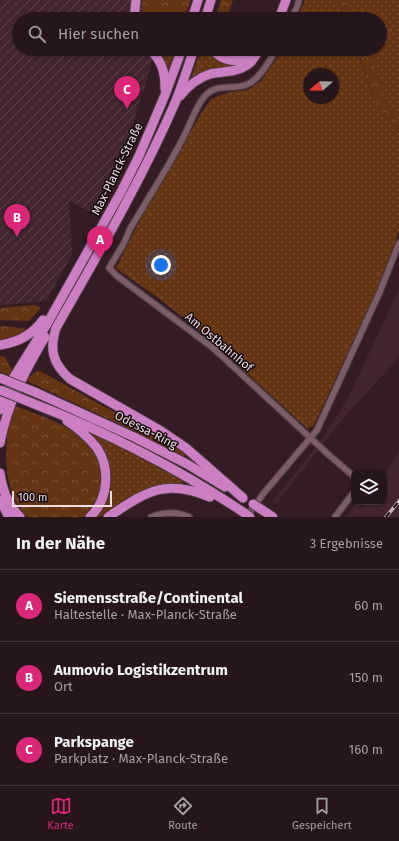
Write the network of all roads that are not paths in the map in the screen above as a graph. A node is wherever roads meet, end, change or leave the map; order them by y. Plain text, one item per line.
1 (136, 0) edge
2 (211, 0) edge
3 (286, 0) edge
4 (299, 0) edge
5 (135, 12) edge
6 (208, 12) edge
7 (282, 12) edge
8 (294, 12) edge
9 (156, 56) edge
10 (179, 56) edge
11 (191, 56) edge
12 (219, 56) edge
13 (251, 56) edge
14 (255, 56) edge
15 (273, 56) edge
16 (165, 96) junction
17 (175, 102) junction
18 (399, 243) edge
19 (98, 255) junction
20 (62, 295) junction
21 (0, 345) edge
22 (0, 378) edge
23 (0, 390) edge
24 (49, 409) junction
25 (0, 410) edge
26 (310, 438) junction
27 (0, 443) edge
28 (0, 473) edge
29 (351, 473) edge
30 (351, 496) edge
31 (243, 498) junction
32 (0, 500) edge
33 (237, 508) junction
34 (247, 516) edge
35 (10, 517) edge
36 (20, 517) edge
37 (90, 517) edge
38 (108, 517) edge
39 (152, 517) edge
40 (189, 517) edge
41 (273, 517) edge
42 (335, 517) edge

1 - 5 highway
2 - 6 highway
3 - 7 highway
4 - 8 street
9 - 16 highway
10 - 16 highway, Max-Planck-Straße
11 - 17 highway, Max-Planck-Straße
12 - 13 highway
14 - 17 highway
15 - 26 street, Am Ostbahnhof
16 - 20 highway, Max-Planck-Straße
17 - 19 highway, Max-Planck-Straße
18 - 26 street
19 - 27 highway
19 - 31 highway
20 - 21 highway
20 - 25 highway
22 - 31 highway, Odessa-Ring, bridge
23 - 24 highway, Odessa-Ring, bridge
24 - 33 highway, Odessa-Ring
24 - 37 highway
26 - 29 street, Am Ostbahnhof
26 - 34 street
28 - 36 highway
30 - 42 street
31 - 41 highway, Odessa-Ring, bridge
32 - 35 highway
33 - 34 highway, Odessa-Ring
33 - 38 highway
39 - 40 street

